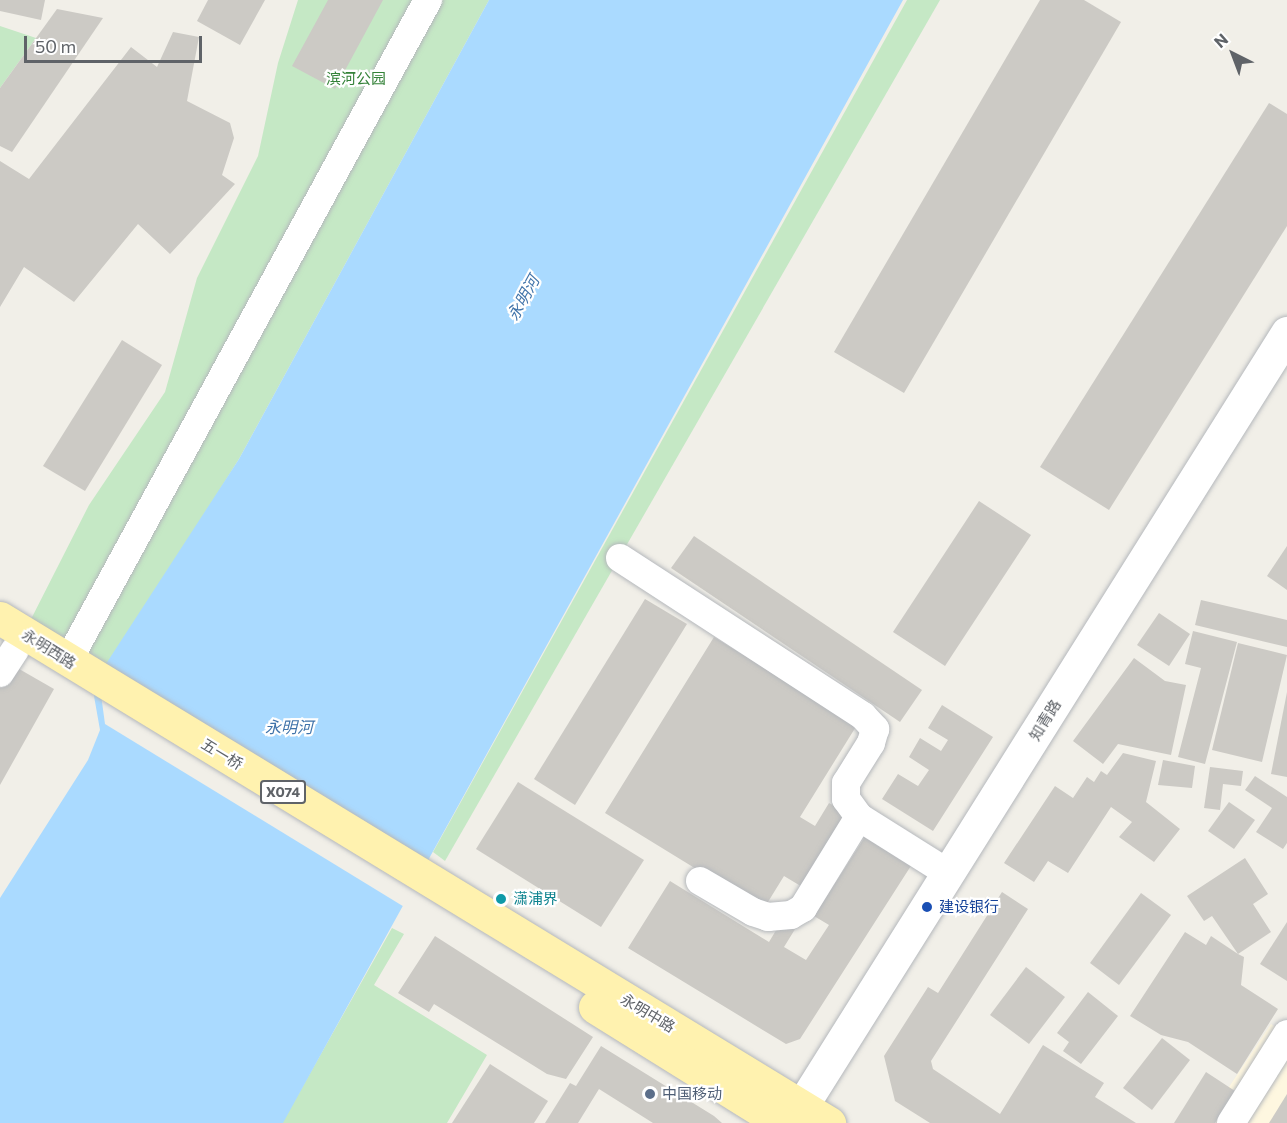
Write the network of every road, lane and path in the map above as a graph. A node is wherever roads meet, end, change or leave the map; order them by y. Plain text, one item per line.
1 (428, 0) edge
2 (1287, 333) edge
3 (620, 558) dead end
4 (0, 618) edge
5 (5, 655) edge
6 (68, 661) junction
7 (95, 688) junction
8 (859, 817) junction
9 (948, 873) junction
10 (700, 881) dead end
11 (462, 913) joint
12 (1287, 1034) edge
13 (801, 1119) edge
14 (1231, 1123) edge

1 - 6 street
2 - 9 main road, 知青路
3 - 8 street
4 - 6 main road, 永明西路 / X074
5 - 7 main road, 永明西路 / X074
6 - 7 main road, 永明西路 / X074
7 - 11 main road, 五一桥 / X074
8 - 9 street
8 - 10 street
9 - 13 main road, 知青路
11 - 13 main road, 永明中路 / X074
12 - 14 street

